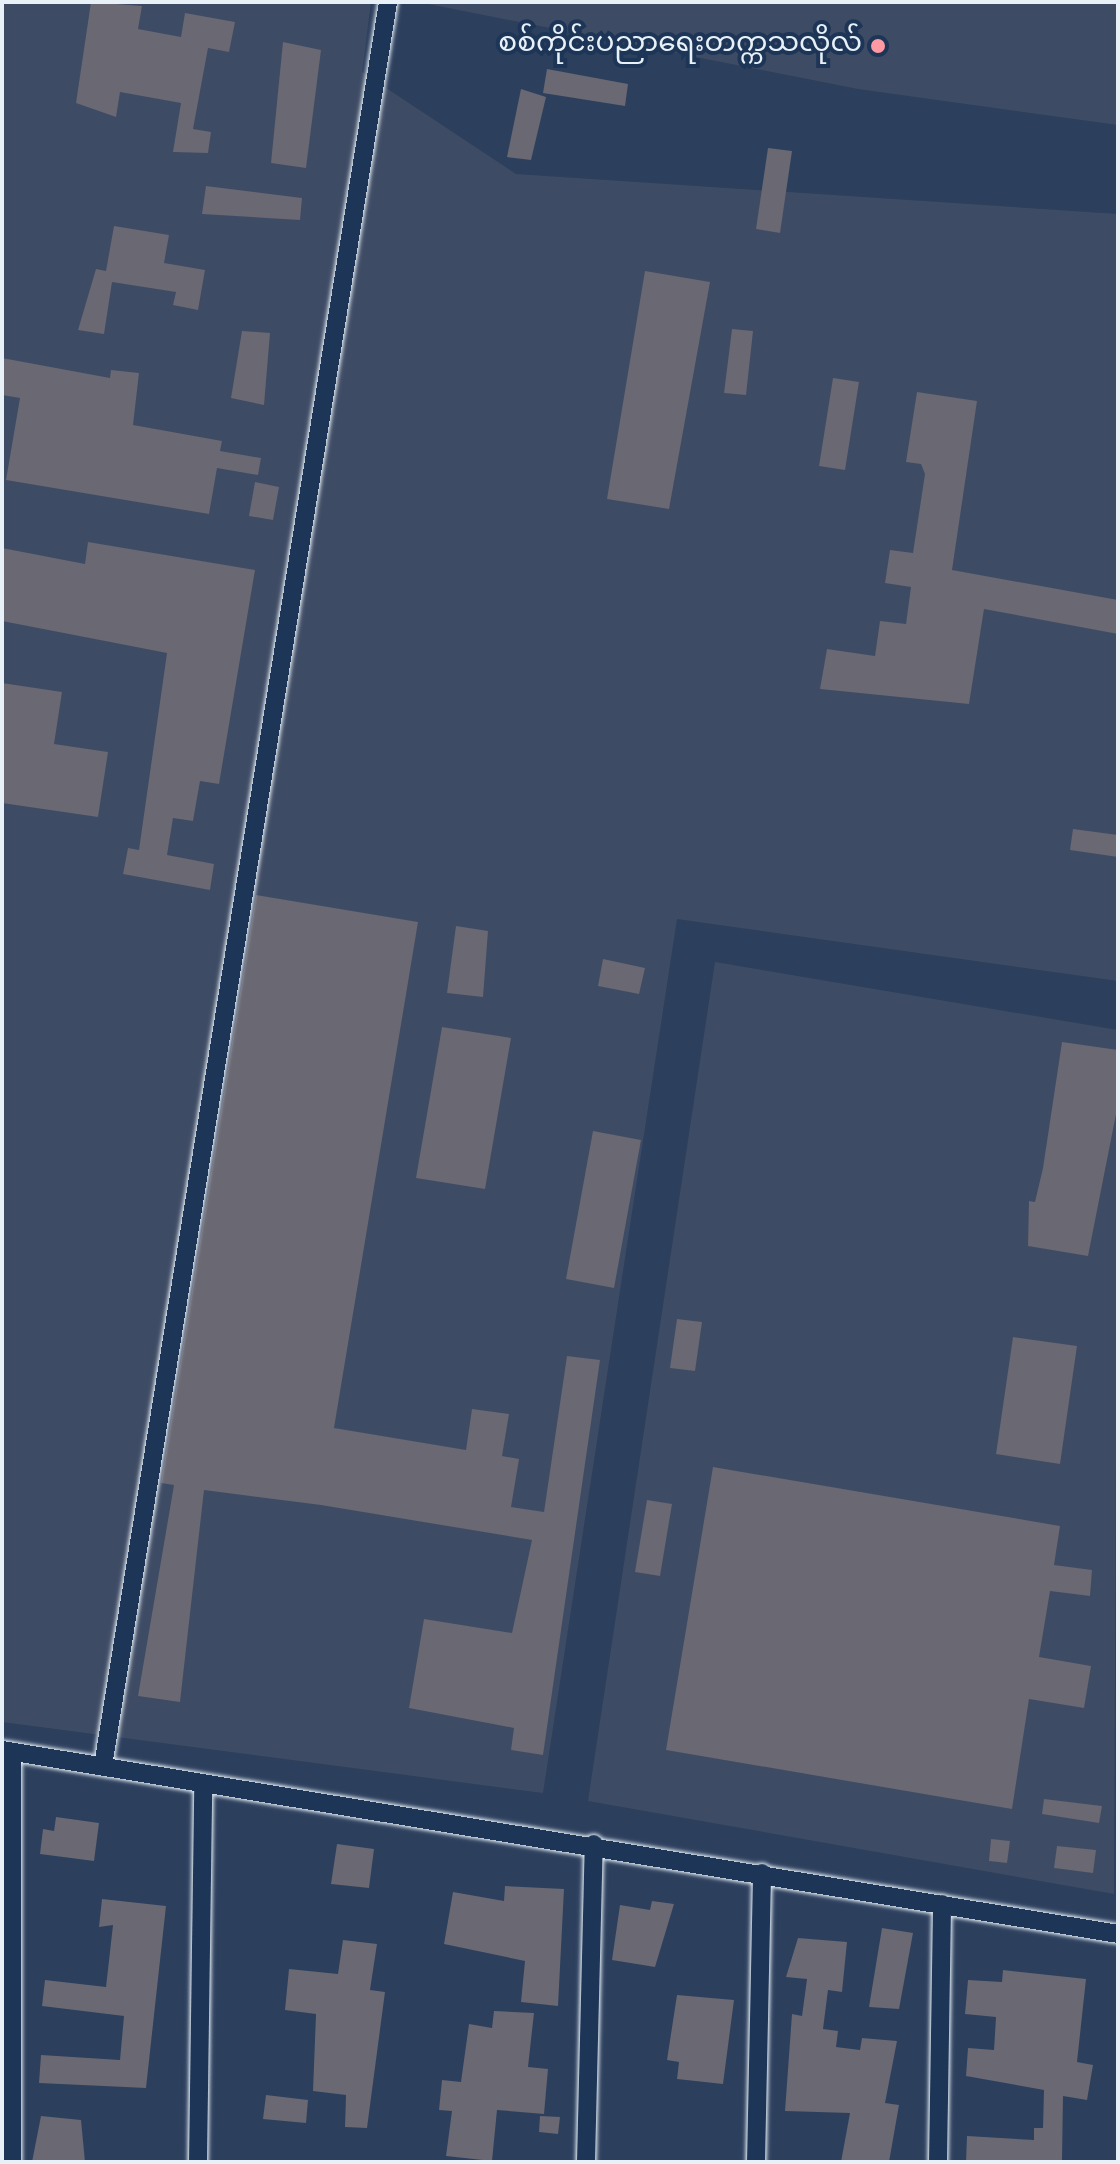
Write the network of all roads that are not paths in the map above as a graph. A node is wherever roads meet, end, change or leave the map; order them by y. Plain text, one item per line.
1 (388, 2) edge
2 (7, 1751) edge
3 (103, 1766) junction
4 (203, 1786) junction
5 (594, 1844) junction
6 (762, 1873) junction
7 (942, 1904) junction
8 (1118, 1934) edge
9 (12, 2162) edge
10 (198, 2162) edge
11 (586, 2162) edge
12 (756, 2162) edge
13 (938, 2162) edge

1 - 3 street
2 - 3 street
2 - 9 street
3 - 4 street
4 - 5 street
4 - 10 street
5 - 6 street
5 - 11 street
6 - 7 street
6 - 12 street
7 - 8 street
7 - 13 street

